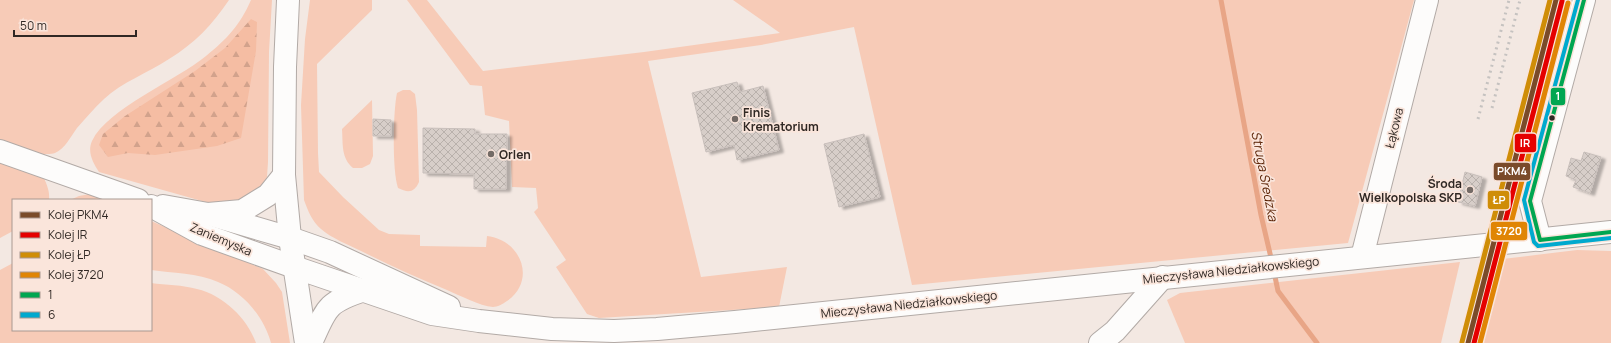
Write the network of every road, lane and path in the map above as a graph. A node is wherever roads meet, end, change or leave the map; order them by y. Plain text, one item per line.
1 (288, 0) edge
2 (1427, 0) edge
3 (1584, 0) edge
4 (0, 151) edge
5 (284, 175) junction
6 (135, 199) edge
7 (152, 205) edge
8 (152, 206) edge
9 (208, 214) junction
10 (1611, 232) edge
11 (290, 238) junction
12 (1540, 240) junction
13 (1362, 257) junction
14 (294, 268) junction
15 (1163, 277) junction
16 (364, 290) junction
17 (479, 321) junction
18 (306, 343) edge
19 (311, 343) edge
20 (1100, 343) edge

1 - 5 main road
2 - 13 main road, Łąkowa
3 - 12 main road
4 - 6 main road
5 - 9 main road
5 - 11 main road
7 - 9 main road, Zaniemyska
8 - 14 main road, Zaniemyska
9 - 11 main road, Zaniemyska
10 - 12 main road
11 - 14 main road
11 - 17 main road, Mieczysława Niedziałkowskiego
12 - 13 main road
13 - 15 main road, Mieczysława Niedziałkowskiego
14 - 16 main road, Mieczysława Niedziałkowskiego
14 - 18 main road
15 - 17 main road, Mieczysława Niedziałkowskiego
15 - 20 main road
16 - 17 main road, Mieczysława Niedziałkowskiego
16 - 19 main road

